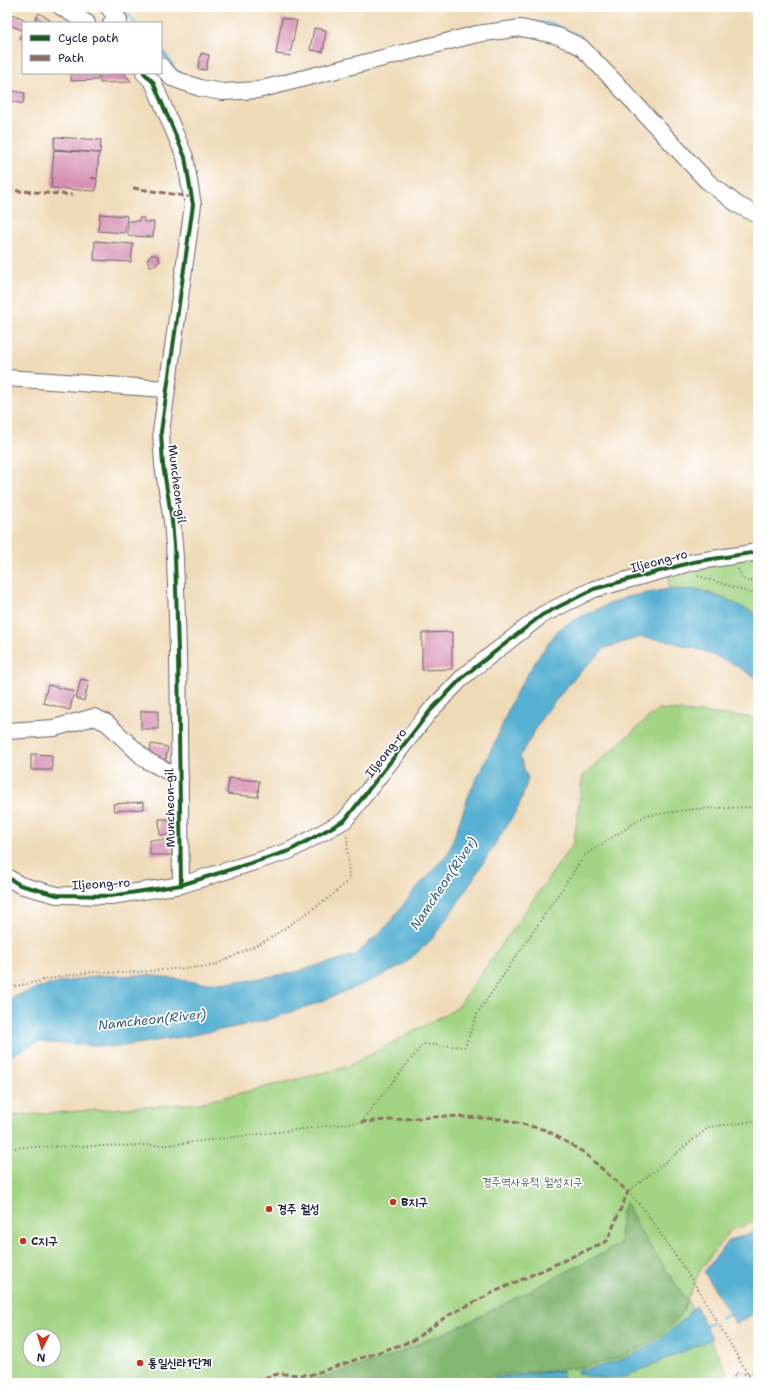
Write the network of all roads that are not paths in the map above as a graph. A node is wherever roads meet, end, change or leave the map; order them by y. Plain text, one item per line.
1 (61, 7) edge
2 (108, 7) edge
3 (85, 22) edge
4 (118, 22) edge
5 (162, 67) edge
6 (145, 74) edge
7 (758, 215) edge
8 (7, 378) edge
9 (166, 389) junction
10 (758, 552) edge
11 (7, 731) edge
12 (180, 778) junction
13 (7, 877) edge
14 (181, 886) junction

1 - 3 street
2 - 4 street
5 - 7 street
6 - 9 street, Muncheon-gil
8 - 9 street
9 - 12 street, Muncheon-gil
10 - 14 street, Iljeong-ro
11 - 12 street
12 - 14 street, Muncheon-gil
13 - 14 street, Iljeong-ro

